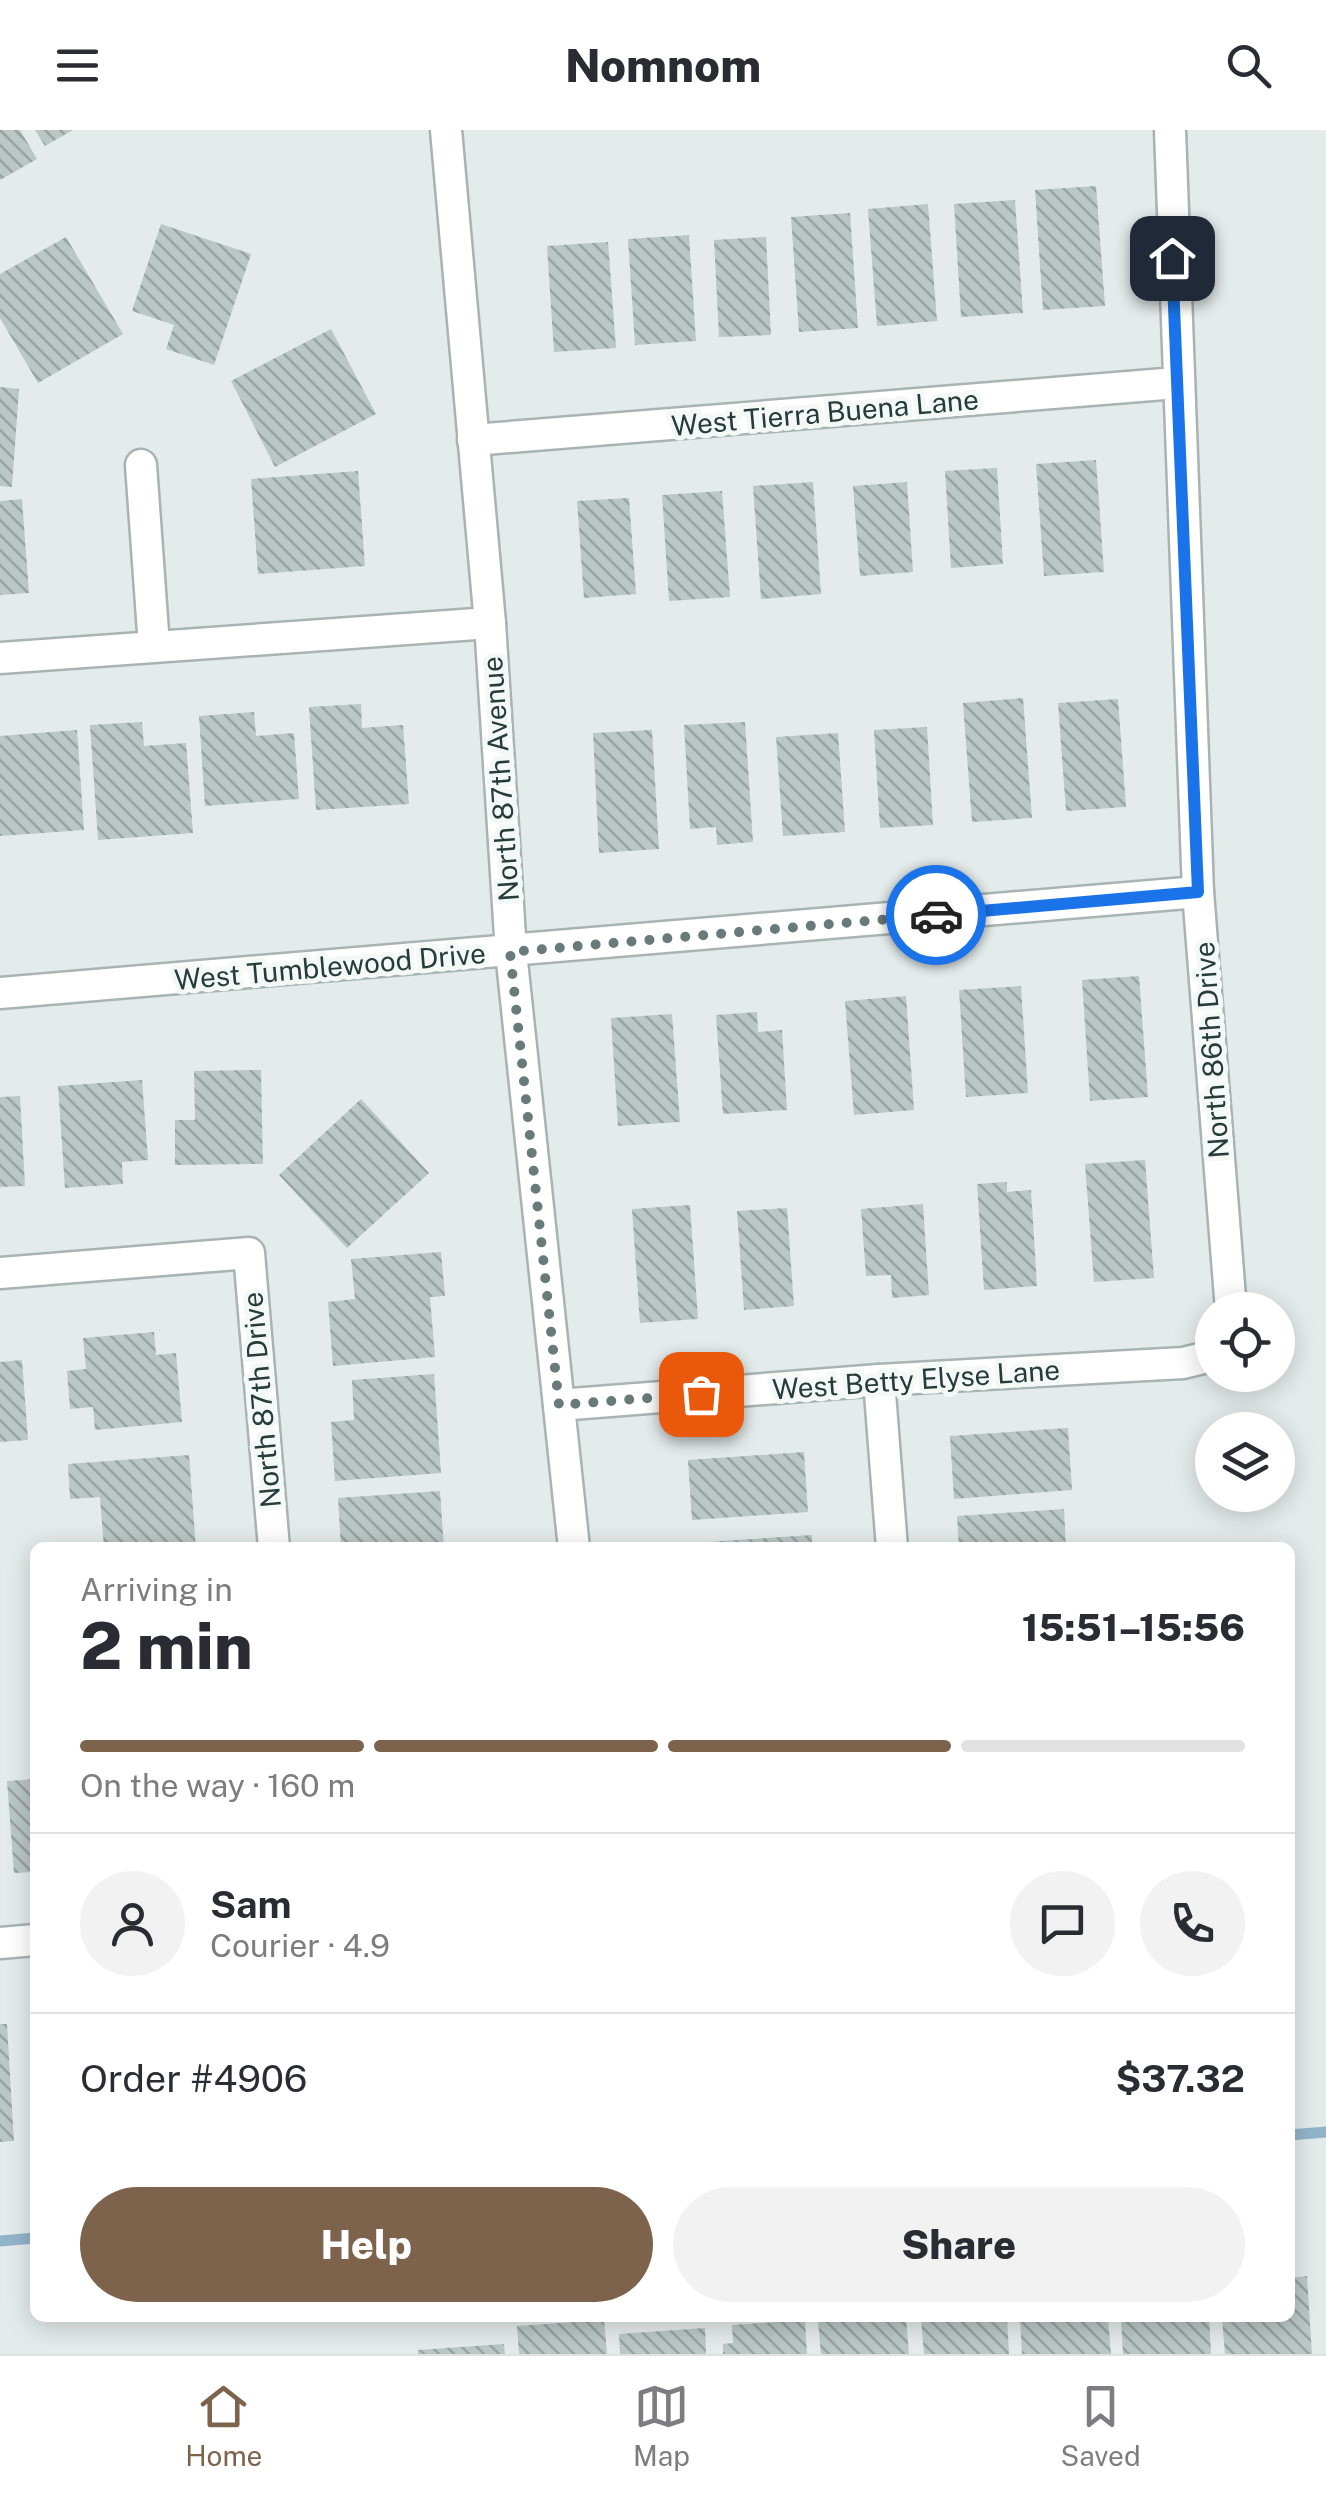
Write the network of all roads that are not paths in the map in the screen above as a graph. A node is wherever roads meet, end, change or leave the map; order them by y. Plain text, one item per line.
1 (446, 130) edge
2 (1170, 130) edge
3 (1177, 384) junction
4 (473, 440) junction
5 (140, 464) dead end
6 (490, 622) junction
7 (154, 646) junction
8 (0, 658) edge
9 (1198, 892) junction
10 (510, 952) junction
11 (0, 993) edge
12 (0, 1273) edge
13 (1230, 1292) edge
14 (1195, 1360) edge
15 (878, 1380) junction
16 (559, 1405) junction
17 (273, 1542) edge
18 (573, 1542) edge
19 (892, 1542) edge
20 (30, 1940) edge
21 (0, 1943) edge

1 - 4 street, North 87th Avenue
2 - 3 street, North 86th Drive
3 - 4 street, West Tierra Buena Lane
3 - 9 street, North 86th Drive
4 - 6 street, North 87th Avenue
5 - 7 street
6 - 7 street
6 - 10 street, North 87th Avenue
7 - 8 street
9 - 10 street, West Tumblewood Drive
9 - 13 street, North 86th Drive
10 - 11 street, West Tumblewood Drive
10 - 16 street, North 87th Avenue
12 - 17 street, North 87th Drive
14 - 15 street, West Betty Elyse Lane
15 - 16 street, West Betty Elyse Lane
15 - 19 street
16 - 18 street, North 87th Avenue
20 - 21 street

